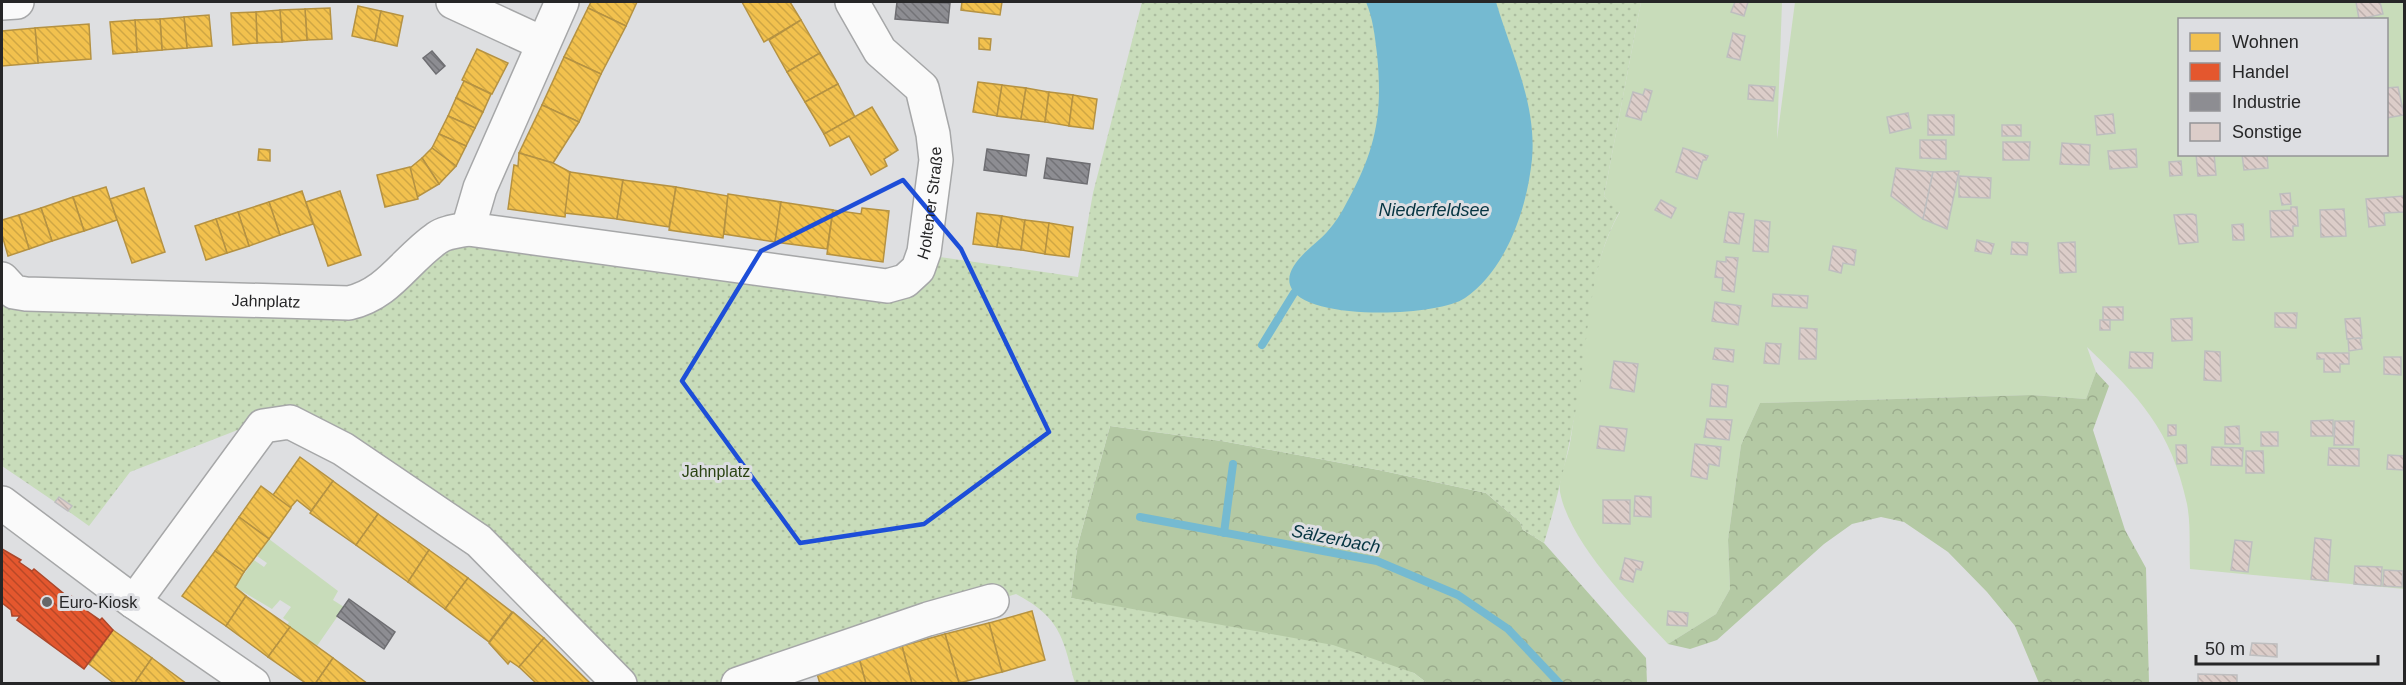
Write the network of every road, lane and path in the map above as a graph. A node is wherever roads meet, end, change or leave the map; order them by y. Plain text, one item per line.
1 (17, 2) edge
2 (453, 2) edge
3 (562, 2) edge
4 (852, 2) edge
5 (2, 3) edge
6 (542, 43) junction
7 (468, 229) junction
8 (2, 279) edge
9 (905, 281) joint
10 (2, 503) edge
11 (992, 601) dead end
12 (134, 602) junction
13 (253, 684) edge
14 (620, 684) edge
15 (738, 684) edge

1 - 5 street
2 - 6 street
3 - 6 street
4 - 9 street, Holtener Straße
6 - 7 street
7 - 8 street, Jahnplatz
7 - 9 street, Jahnplatz
10 - 12 street
11 - 15 street
12 - 13 street
12 - 14 street

